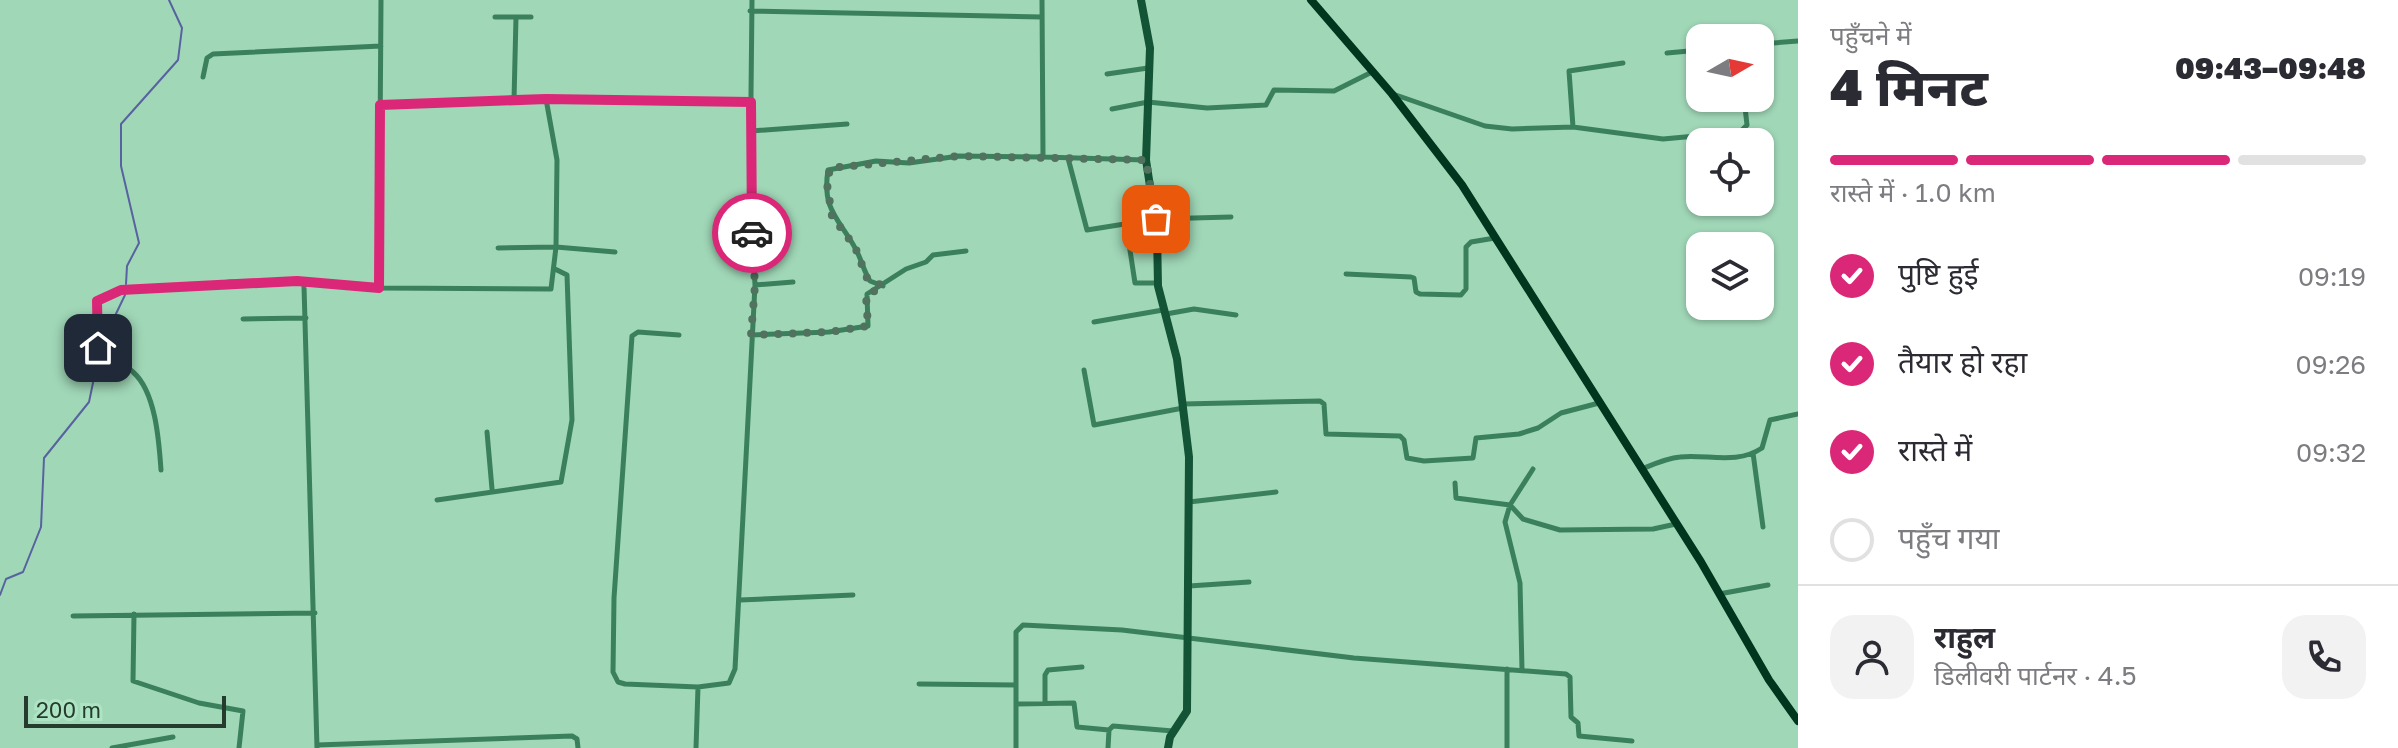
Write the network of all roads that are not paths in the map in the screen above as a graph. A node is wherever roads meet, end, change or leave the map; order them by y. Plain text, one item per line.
1 (381, 0) edge
2 (752, 0) edge
3 (1042, 0) edge
4 (1141, 0) edge
5 (1311, 0) edge
6 (750, 11) junction
7 (495, 17) dead end
8 (516, 17) junction
9 (531, 17) dead end
10 (1042, 17) junction
11 (1798, 41) edge
12 (1774, 43) edge
13 (381, 46) junction
14 (1686, 51) edge
15 (1667, 53) dead end
16 (1623, 63) dead end
17 (1149, 68) junction
18 (1373, 71) junction
19 (1107, 74) dead end
20 (203, 77) dead end
21 (1392, 94) junction
22 (546, 99) junction
23 (514, 100) junction
24 (751, 102) junction
25 (1148, 102) junction
26 (380, 105) junction
27 (1112, 109) dead end
28 (1746, 112) edge
29 (847, 124) dead end
30 (1573, 127) junction
31 (751, 131) junction
32 (1043, 157) junction
33 (1068, 158) junction
34 (1146, 160) junction
35 (1231, 217) dead end
36 (1156, 219) junction
37 (1126, 224) junction
38 (1496, 238) junction
39 (556, 247) junction
40 (498, 248) dead end
41 (966, 251) dead end
42 (615, 252) dead end
43 (555, 269) junction
44 (1346, 274) dead end
45 (793, 282) dead end
46 (305, 283) junction
47 (1158, 283) junction
48 (755, 285) junction
49 (883, 286) junction
50 (379, 288) junction
51 (1164, 312) junction
52 (1236, 315) dead end
53 (306, 318) junction
54 (243, 319) dead end
55 (1094, 322) dead end
56 (679, 335) dead end
57 (751, 335) junction
58 (1084, 370) dead end
59 (1602, 403) junction
60 (1183, 406) junction
61 (1798, 414) edge
62 (487, 432) dead end
63 (1753, 453) junction
64 (1533, 469) dead end
65 (1642, 469) junction
66 (161, 470) dead end
67 (1455, 483) dead end
68 (492, 489) junction
69 (1276, 492) dead end
70 (437, 500) dead end
71 (1189, 502) junction
72 (1510, 505) junction
73 (1676, 524) junction
74 (1763, 527) dead end
75 (1249, 582) dead end
76 (1768, 585) dead end
77 (1189, 586) junction
78 (1719, 594) junction
79 (853, 595) dead end
80 (740, 600) junction
81 (315, 613) junction
82 (134, 614) junction
83 (73, 616) dead end
84 (1190, 638) junction
85 (1082, 667) dead end
86 (1507, 669) junction
87 (1522, 670) junction
88 (919, 684) dead end
89 (1016, 685) junction
90 (698, 687) junction
91 (1045, 703) junction
92 (1016, 704) junction
93 (1798, 721) edge
94 (1109, 730) junction
95 (1173, 731) junction
96 (173, 737) dead end
97 (1632, 741) dead end
98 (317, 746) edge
99 (112, 748) edge
100 (239, 748) edge
101 (578, 748) edge
102 (696, 748) edge
103 (1016, 748) edge
104 (1108, 748) edge
105 (1168, 748) edge
106 (1507, 748) edge

1 - 13 street
2 - 6 street
3 - 10 street
4 - 17 street
5 - 18 main road
6 - 10 street
6 - 24 street
7 - 8 street
8 - 9 street
8 - 23 street
10 - 32 street
11 - 12 street
13 - 20 street
13 - 26 street
14 - 15 street
16 - 30 street
17 - 19 street
17 - 25 street
18 - 21 main road
18 - 25 street
21 - 30 street
21 - 38 main road
22 - 23 street
22 - 24 street
22 - 39 street
23 - 26 street
24 - 31 street
25 - 27 street
25 - 34 street
26 - 50 street
28 - 30 street
29 - 31 street
31 - 48 street
32 - 33 street
32 - 49 street
33 - 34 street
33 - 37 street
34 - 36 street
35 - 36 street
36 - 37 street
36 - 47 street
37 - 47 street
38 - 44 street
38 - 59 main road
39 - 40 street
39 - 42 street
39 - 43 street
41 - 49 street
43 - 50 street
43 - 68 street
45 - 48 street
46 - 50 street
46 - 53 street
46 - 66 street
47 - 51 street
48 - 57 street
49 - 57 street
51 - 52 street
51 - 55 street
51 - 60 street
53 - 54 street
53 - 81 street
56 - 90 street
57 - 80 street
58 - 60 street
59 - 60 street
59 - 65 main road
60 - 71 street
61 - 63 street
62 - 68 street
63 - 65 street
63 - 74 street
64 - 72 street
65 - 73 main road
67 - 72 street
68 - 70 street
69 - 71 street
71 - 77 street
72 - 73 street
72 - 87 street
73 - 78 main road
75 - 77 street
76 - 78 street
77 - 84 street
78 - 93 main road
79 - 80 street
80 - 90 street
81 - 82 street
81 - 98 street
82 - 83 street
82 - 100 street
84 - 86 street
84 - 89 street
84 - 95 street
85 - 91 street
86 - 87 street
86 - 106 street
87 - 97 street
88 - 89 street
89 - 92 street
90 - 102 street
91 - 92 street
91 - 94 street
92 - 103 street
94 - 95 street
94 - 104 street
95 - 105 street
96 - 99 street
98 - 101 street

